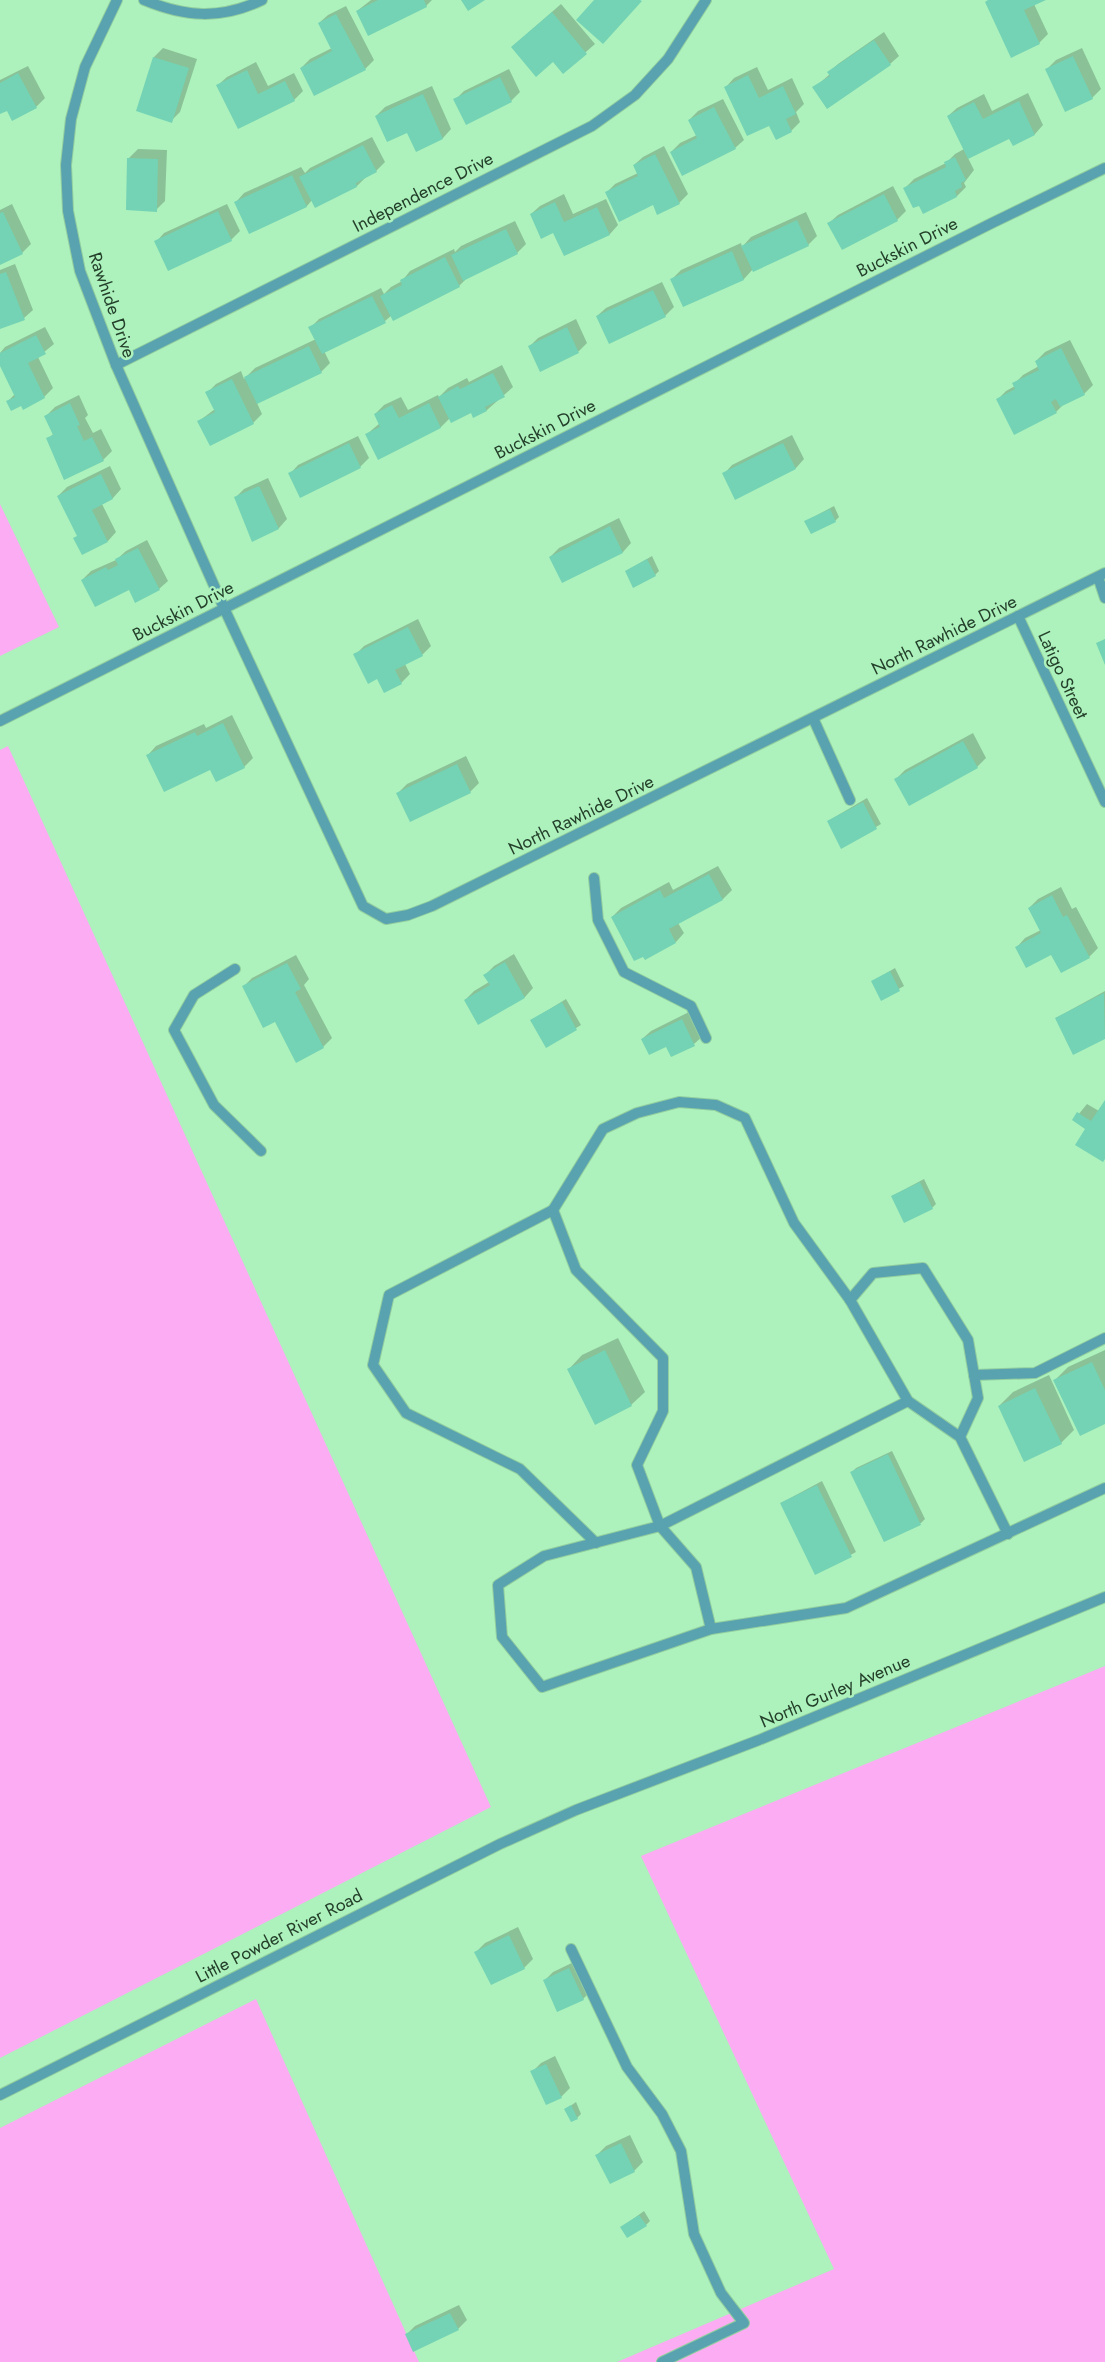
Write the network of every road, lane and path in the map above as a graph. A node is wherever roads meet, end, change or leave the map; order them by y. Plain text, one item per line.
1 (117, 0) edge
2 (144, 0) edge
3 (262, 0) edge
4 (706, 0) edge
5 (1105, 168) edge
6 (116, 365) junction
7 (1101, 575) edge
8 (1105, 598) edge
9 (224, 608) junction
10 (1018, 616) junction
11 (813, 718) junction
12 (0, 720) edge
13 (850, 800) dead end
14 (1105, 802) edge
15 (594, 878) dead end
16 (235, 969) dead end
17 (706, 1038) dead end
18 (261, 1152) dead end
19 (553, 1210) junction
20 (850, 1300) junction
21 (1105, 1338) edge
22 (974, 1375) junction
23 (908, 1400) junction
24 (960, 1437) junction
25 (1105, 1488) edge
26 (660, 1526) junction
27 (1008, 1534) junction
28 (596, 1543) junction
29 (1105, 1597) edge
30 (711, 1629) junction
31 (576, 1810) joint
32 (571, 1949) dead end
33 (0, 2095) edge
34 (662, 2362) edge

1 - 6 street, Rawhide Drive
2 - 3 street
4 - 6 street, Independence Drive
5 - 9 street, Buckskin Drive
6 - 9 street, Rawhide Drive
7 - 8 street
7 - 10 street, North Rawhide Drive
9 - 11 street, North Rawhide Drive
9 - 12 street, Buckskin Drive
10 - 11 street, North Rawhide Drive
10 - 14 street, Latigo Street
11 - 13 street
15 - 17 street
16 - 18 street
19 - 20 street
19 - 26 street
19 - 28 street
20 - 22 street
20 - 23 street
21 - 22 street
22 - 24 street
23 - 24 street
23 - 26 street
24 - 27 street
25 - 27 street
26 - 28 street
26 - 30 street
27 - 30 street
28 - 30 street
29 - 31 street, North Gurley Avenue
31 - 33 street, Little Powder River Road
32 - 34 street

